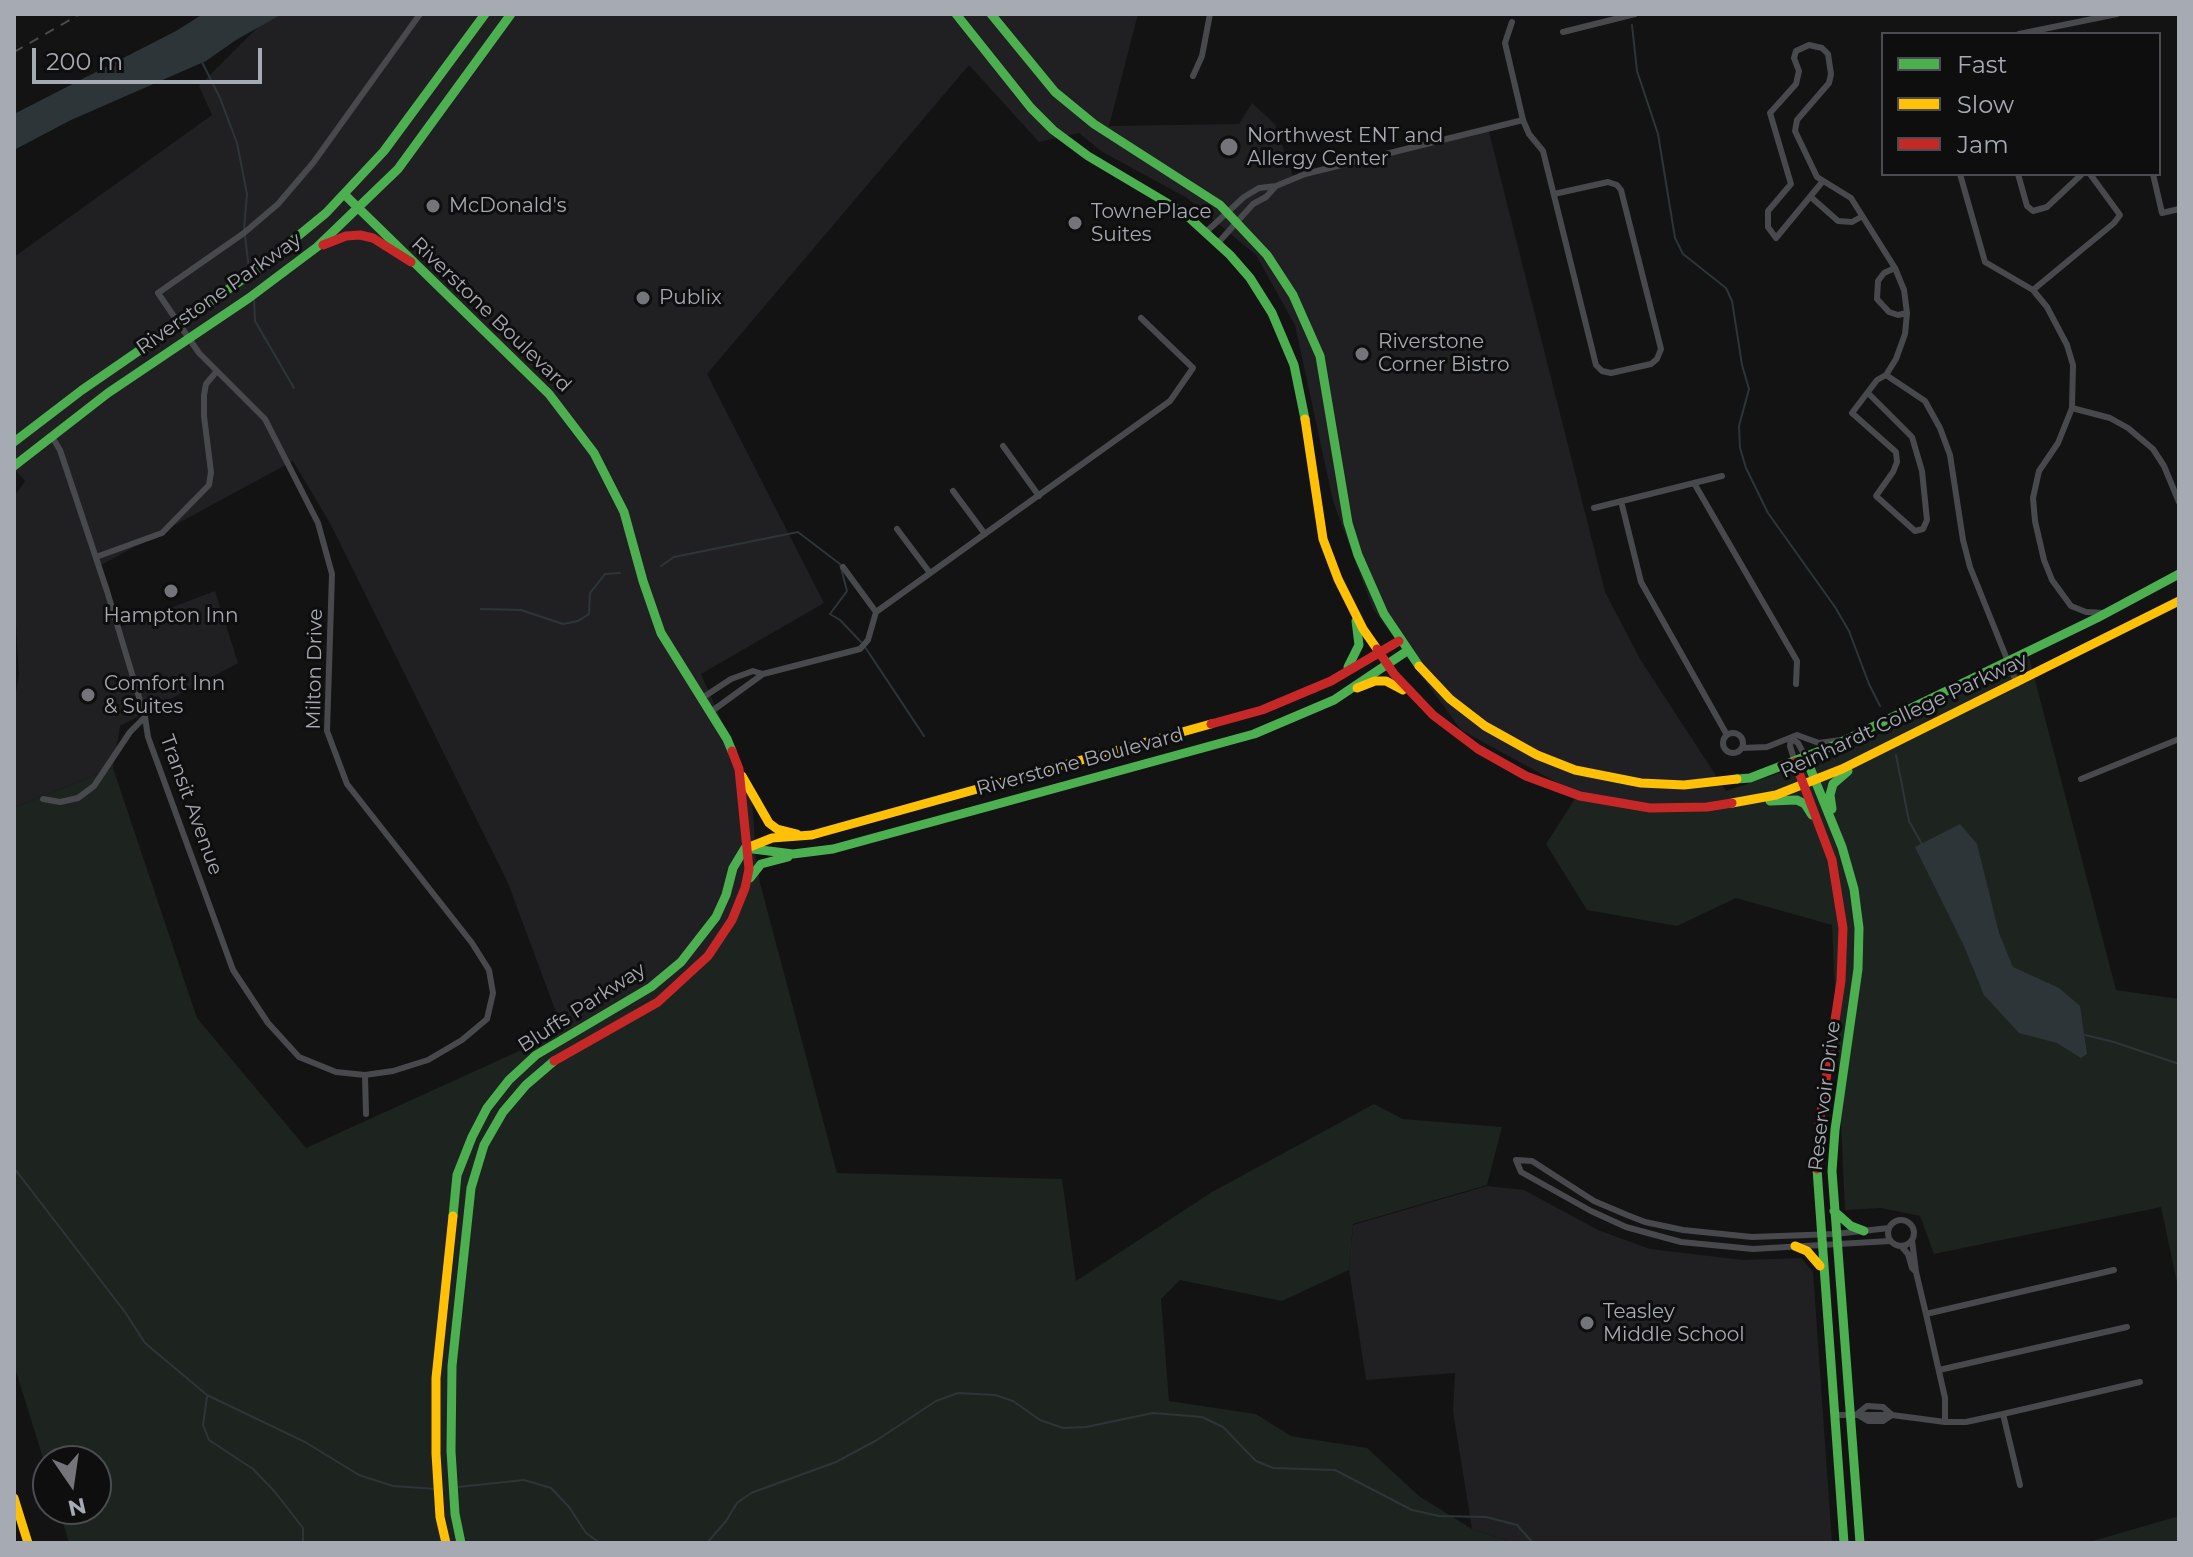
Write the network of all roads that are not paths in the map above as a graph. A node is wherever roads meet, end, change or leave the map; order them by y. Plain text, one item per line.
1 (420, 14) edge
2 (485, 14) edge
3 (511, 14) edge
4 (956, 14) edge
5 (991, 14) edge
6 (1210, 14) edge
7 (1591, 14) edge
8 (1635, 14) edge
9 (2117, 14) edge
10 (1512, 22) dead end
11 (1592, 25) junction
12 (1563, 32) dead end
13 (2029, 32) edge
14 (1193, 76) dead end
15 (1523, 120) junction
16 (1961, 176) edge
17 (2019, 176) edge
18 (2080, 176) edge
19 (2091, 176) edge
20 (2153, 176) edge
21 (1823, 181) junction
22 (1276, 186) junction
23 (1554, 194) junction
24 (345, 195) junction
25 (1812, 198) junction
26 (359, 209) junction
27 (2179, 209) edge
28 (1226, 211) junction
29 (1861, 217) junction
30 (1237, 222) junction
31 (1206, 232) junction
32 (1218, 243) junction
33 (317, 247) junction
34 (411, 262) junction
35 (1895, 268) junction
36 (2033, 290) junction
37 (1907, 313) junction
38 (1141, 318) dead end
39 (179, 322) junction
40 (190, 339) junction
41 (217, 371) junction
42 (1886, 375) junction
43 (1868, 393) junction
44 (2072, 408) junction
45 (51, 436) junction
46 (14, 442) edge
47 (1003, 446) dead end
48 (14, 466) edge
49 (1722, 476) dead end
50 (1694, 483) junction
51 (953, 491) dead end
52 (1039, 496) junction
53 (1621, 501) junction
54 (2179, 502) edge
55 (1594, 508) dead end
56 (897, 529) dead end
57 (985, 534) junction
58 (96, 557) junction
59 (843, 567) dead end
60 (930, 573) junction
61 (2179, 574) edge
62 (2179, 601) edge
63 (876, 612) junction
64 (2108, 612) junction
65 (1355, 614) junction
66 (1399, 641) junction
67 (1407, 651) junction
68 (1378, 652) junction
69 (2008, 661) junction
70 (1386, 664) junction
71 (1345, 673) junction
72 (763, 674) junction
73 (1796, 684) dead end
74 (2017, 684) junction
75 (1343, 694) junction
76 (1413, 695) junction
77 (702, 698) junction
78 (712, 711) junction
79 (145, 717) junction
80 (1727, 735) junction
81 (1791, 738) junction
82 (1850, 738) junction
83 (2179, 739) edge
84 (1742, 748) junction
85 (1867, 756) junction
86 (1806, 758) junction
87 (1795, 762) junction
88 (739, 769) junction
89 (2081, 779) dead end
90 (1816, 781) junction
91 (1805, 785) junction
92 (43, 799) dead end
93 (1735, 804) junction
94 (1834, 824) junction
95 (1822, 831) junction
96 (805, 836) junction
97 (745, 848) junction
98 (804, 853) junction
99 (745, 888) junction
100 (609, 1011) junction
101 (617, 1025) junction
102 (412, 1065) joint
103 (365, 1075) junction
104 (366, 1114) dead end
105 (1833, 1210) junction
106 (1889, 1228) junction
107 (1864, 1231) junction
108 (1836, 1238) junction
109 (1820, 1239) junction
110 (1912, 1240) junction
111 (1890, 1241) junction
112 (1795, 1246) junction
113 (1901, 1246) junction
114 (1822, 1269) junction
115 (2114, 1270) dead end
116 (1916, 1272) junction
117 (445, 1290) junction
118 (460, 1291) junction
119 (1926, 1314) junction
120 (2127, 1327) dead end
121 (1939, 1370) junction
122 (2140, 1382) dead end
123 (1853, 1414) junction
124 (2003, 1414) junction
125 (1834, 1415) junction
126 (1892, 1415) junction
127 (1945, 1422) junction
128 (2020, 1485) dead end
129 (14, 1498) edge
130 (28, 1543) edge
131 (446, 1543) edge
132 (461, 1543) edge
133 (1844, 1543) edge
134 (1860, 1543) edge

1 - 39 street, Milton Drive
2 - 24 main road, Riverstone Parkway
3 - 26 main road, Riverstone Parkway
4 - 31 main road, Reinhardt College Parkway
5 - 28 main road, Reinhardt College Parkway
6 - 14 street
7 - 11 street
8 - 11 street
9 - 13 street
10 - 15 street
11 - 12 street
15 - 22 street
15 - 23 street
16 - 36 street
17 - 18 street
19 - 36 street
20 - 27 street
21 - 25 street
21 - 25 street
21 - 29 street
22 - 28 street
22 - 30 street
23 - 23 street
24 - 26 main road
24 - 39 main road, Riverstone Parkway
25 - 29 street
26 - 33 main road, Riverstone Parkway
26 - 34 main road, Riverstone Boulevard
28 - 30 main road, Reinhardt College Parkway
28 - 31 street
29 - 35 street
30 - 32 street
30 - 66 main road, Reinhardt College Parkway
31 - 32 main road, Reinhardt College Parkway
32 - 65 main road, Reinhardt College Parkway
33 - 34 main road
33 - 40 main road, Riverstone Parkway
34 - 77 main road, Riverstone Boulevard
35 - 37 street
35 - 37 street
36 - 44 street
37 - 42 street
38 - 52 street
39 - 40 street, Milton Drive
39 - 46 main road, Riverstone Parkway
40 - 41 street, Milton Drive
40 - 45 main road, Riverstone Parkway
41 - 58 street
41 - 102 street, Milton Drive
42 - 43 street
42 - 69 street
43 - 43 street
44 - 54 street
44 - 64 street
45 - 48 main road, Riverstone Parkway
45 - 58 street, Transit Avenue
47 - 52 street
49 - 50 street
50 - 53 street
50 - 73 street
51 - 57 street
52 - 57 street
53 - 55 street
53 - 80 street
56 - 60 street
57 - 60 street
58 - 79 street, Transit Avenue
59 - 63 street
60 - 63 street
61 - 64 main road, Reinhardt College Parkway
62 - 74 main road, Reinhardt College Parkway
63 - 72 street
64 - 69 main road, Reinhardt College Parkway
65 - 68 main road, Reinhardt College Parkway
65 - 71 main road
66 - 67 main road, Reinhardt College Parkway
66 - 68 main road, Riverstone Boulevard
67 - 70 main road, Riverstone Boulevard
67 - 87 main road, Reinhardt College Parkway
68 - 70 main road, Reinhardt College Parkway
68 - 71 main road, Riverstone Boulevard
69 - 74 street
69 - 82 main road, Reinhardt College Parkway
70 - 75 main road, Riverstone Boulevard
70 - 76 main road, Reinhardt College Parkway
71 - 96 main road, Riverstone Boulevard
72 - 77 street
72 - 78 street
74 - 85 main road, Reinhardt College Parkway
75 - 76 main road
75 - 98 main road, Riverstone Boulevard
76 - 93 main road, Reinhardt College Parkway
77 - 78 main road, Riverstone Boulevard
78 - 88 main road, Riverstone Boulevard
79 - 92 street
79 - 103 street, Transit Avenue
80 - 84 street
80 - 84 street
81 - 82 street
81 - 84 street
81 - 86 street
81 - 87 street
82 - 86 main road, Reinhardt College Parkway
83 - 89 street
85 - 90 main road, Reinhardt College Parkway
85 - 94 main road
86 - 87 main road, Reinhardt College Parkway
86 - 90 main road, Reservoir Drive
87 - 91 main road, Reservoir Drive
88 - 96 main road
88 - 97 main road, Riverstone Boulevard
90 - 91 main road, Reinhardt College Parkway
90 - 94 main road, Reservoir Drive
91 - 93 main road, Reinhardt College Parkway
91 - 95 main road, Reservoir Drive
93 - 95 main road
94 - 105 main road, Reservoir Drive
95 - 109 main road, Reservoir Drive
96 - 97 main road, Riverstone Boulevard
97 - 98 main road, Riverstone Boulevard
97 - 99 main road, Bluffs Parkway
97 - 100 main road, Bluffs Parkway
98 - 99 main road
99 - 101 main road, Bluffs Parkway
100 - 101 main road
100 - 117 main road, Bluffs Parkway
101 - 118 main road, Bluffs Parkway
102 - 103 street, Transit Avenue
103 - 104 street
105 - 107 main road
105 - 108 main road, Reservoir Drive
106 - 107 street
106 - 110 street
106 - 111 street
107 - 108 street
108 - 109 street
108 - 111 street
108 - 123 main road, Reservoir Drive
109 - 112 street
109 - 112 street
109 - 114 main road, Reservoir Drive
110 - 113 street
110 - 116 street
111 - 113 street
112 - 114 main road
113 - 116 street
114 - 125 main road, Reservoir Drive
115 - 119 street
116 - 119 street
117 - 118 main road
117 - 131 main road, Bluffs Parkway
118 - 132 main road, Bluffs Parkway
119 - 121 street
120 - 121 street
121 - 127 street
122 - 124 street
123 - 125 street
123 - 126 street
123 - 126 street
123 - 134 main road, Reservoir Drive
124 - 127 street
124 - 128 street
125 - 133 main road, Reservoir Drive
126 - 127 street
129 - 130 main road

